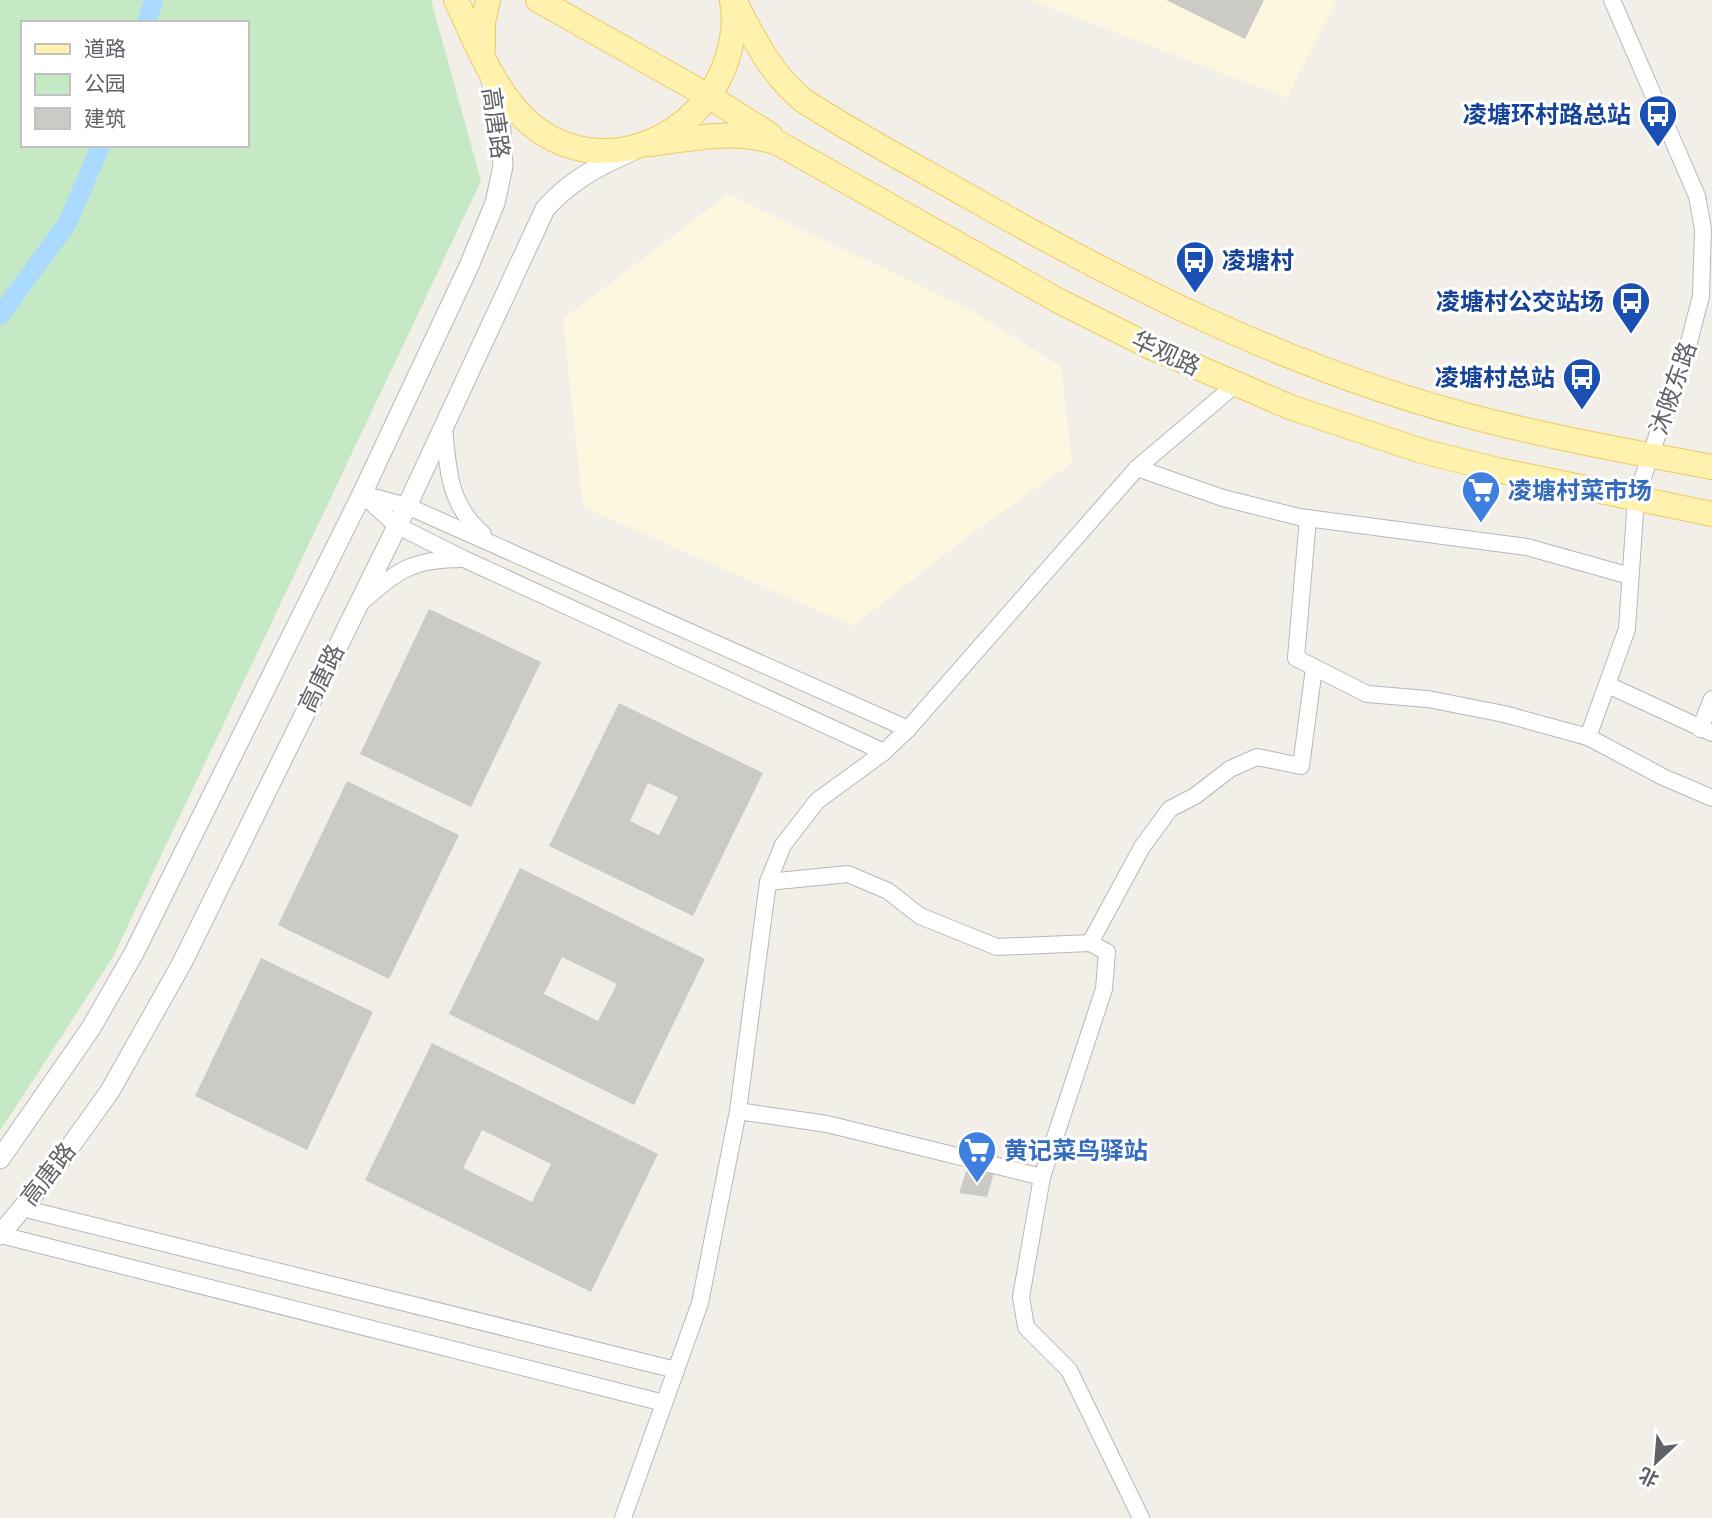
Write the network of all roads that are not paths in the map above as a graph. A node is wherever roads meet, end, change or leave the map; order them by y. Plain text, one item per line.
1 (456, 0) edge
2 (488, 0) edge
3 (538, 0) edge
4 (733, 0) edge
5 (1612, 0) edge
6 (484, 55) junction
7 (710, 97) junction
8 (650, 144) junction
9 (795, 150) junction
10 (1697, 196) junction
11 (1712, 205) edge
12 (1235, 384) junction
13 (444, 426) junction
14 (1648, 456) junction
15 (1712, 467) edge
16 (1137, 468) junction
17 (362, 494) junction
18 (1636, 498) junction
19 (407, 506) junction
20 (1712, 514) edge
21 (1308, 518) junction
22 (396, 525) junction
23 (495, 545) junction
24 (464, 559) junction
25 (1630, 576) junction
26 (356, 607) junction
27 (1314, 668) junction
28 (1608, 685) junction
29 (1712, 699) edge
30 (908, 729) junction
31 (1706, 731) edge
32 (1588, 737) junction
33 (884, 752) junction
34 (1712, 798) edge
35 (768, 882) junction
36 (1090, 943) junction
37 (738, 1111) junction
38 (3, 1153) edge
39 (1042, 1177) junction
40 (22, 1209) junction
41 (0, 1235) edge
42 (676, 1370) junction
43 (664, 1403) junction
44 (623, 1518) edge
45 (1142, 1518) edge

1 - 6 main road
2 - 6 main road
3 - 7 main road
4 - 7 main road
4 - 14 main road, 华观路
5 - 10 street, 沐陂东路
6 - 8 main road, 华观路
6 - 17 street, 高唐路
7 - 8 main road
7 - 9 main road
8 - 9 main road, 华观路
8 - 13 street, 高唐路
9 - 12 main road, 华观路
10 - 11 street
10 - 14 street, 沐陂东路
12 - 16 street
12 - 18 main road, 华观路
13 - 19 street, 高唐路
13 - 23 street
14 - 15 main road, 华观路
14 - 18 street, 沐陂东路
16 - 21 street
16 - 30 street
17 - 19 street
17 - 22 street
17 - 38 street, 高唐路
18 - 20 main road, 华观路
18 - 25 street, 沐陂东路
19 - 22 street, 高唐路
19 - 23 street
21 - 25 street
21 - 27 street
22 - 24 street
22 - 26 street, 高唐路
23 - 30 street
24 - 26 street
24 - 33 street
25 - 28 street, 沐陂东路
26 - 40 street, 高唐路
27 - 32 street
27 - 36 street
28 - 31 street
28 - 32 street, 沐陂东路
29 - 31 street
30 - 33 street
32 - 34 street
33 - 35 street
35 - 36 street
35 - 37 street
36 - 39 street
37 - 39 street
37 - 42 street
39 - 45 street
40 - 41 street, 高唐路
40 - 42 street
41 - 43 street
42 - 43 street
43 - 44 street

